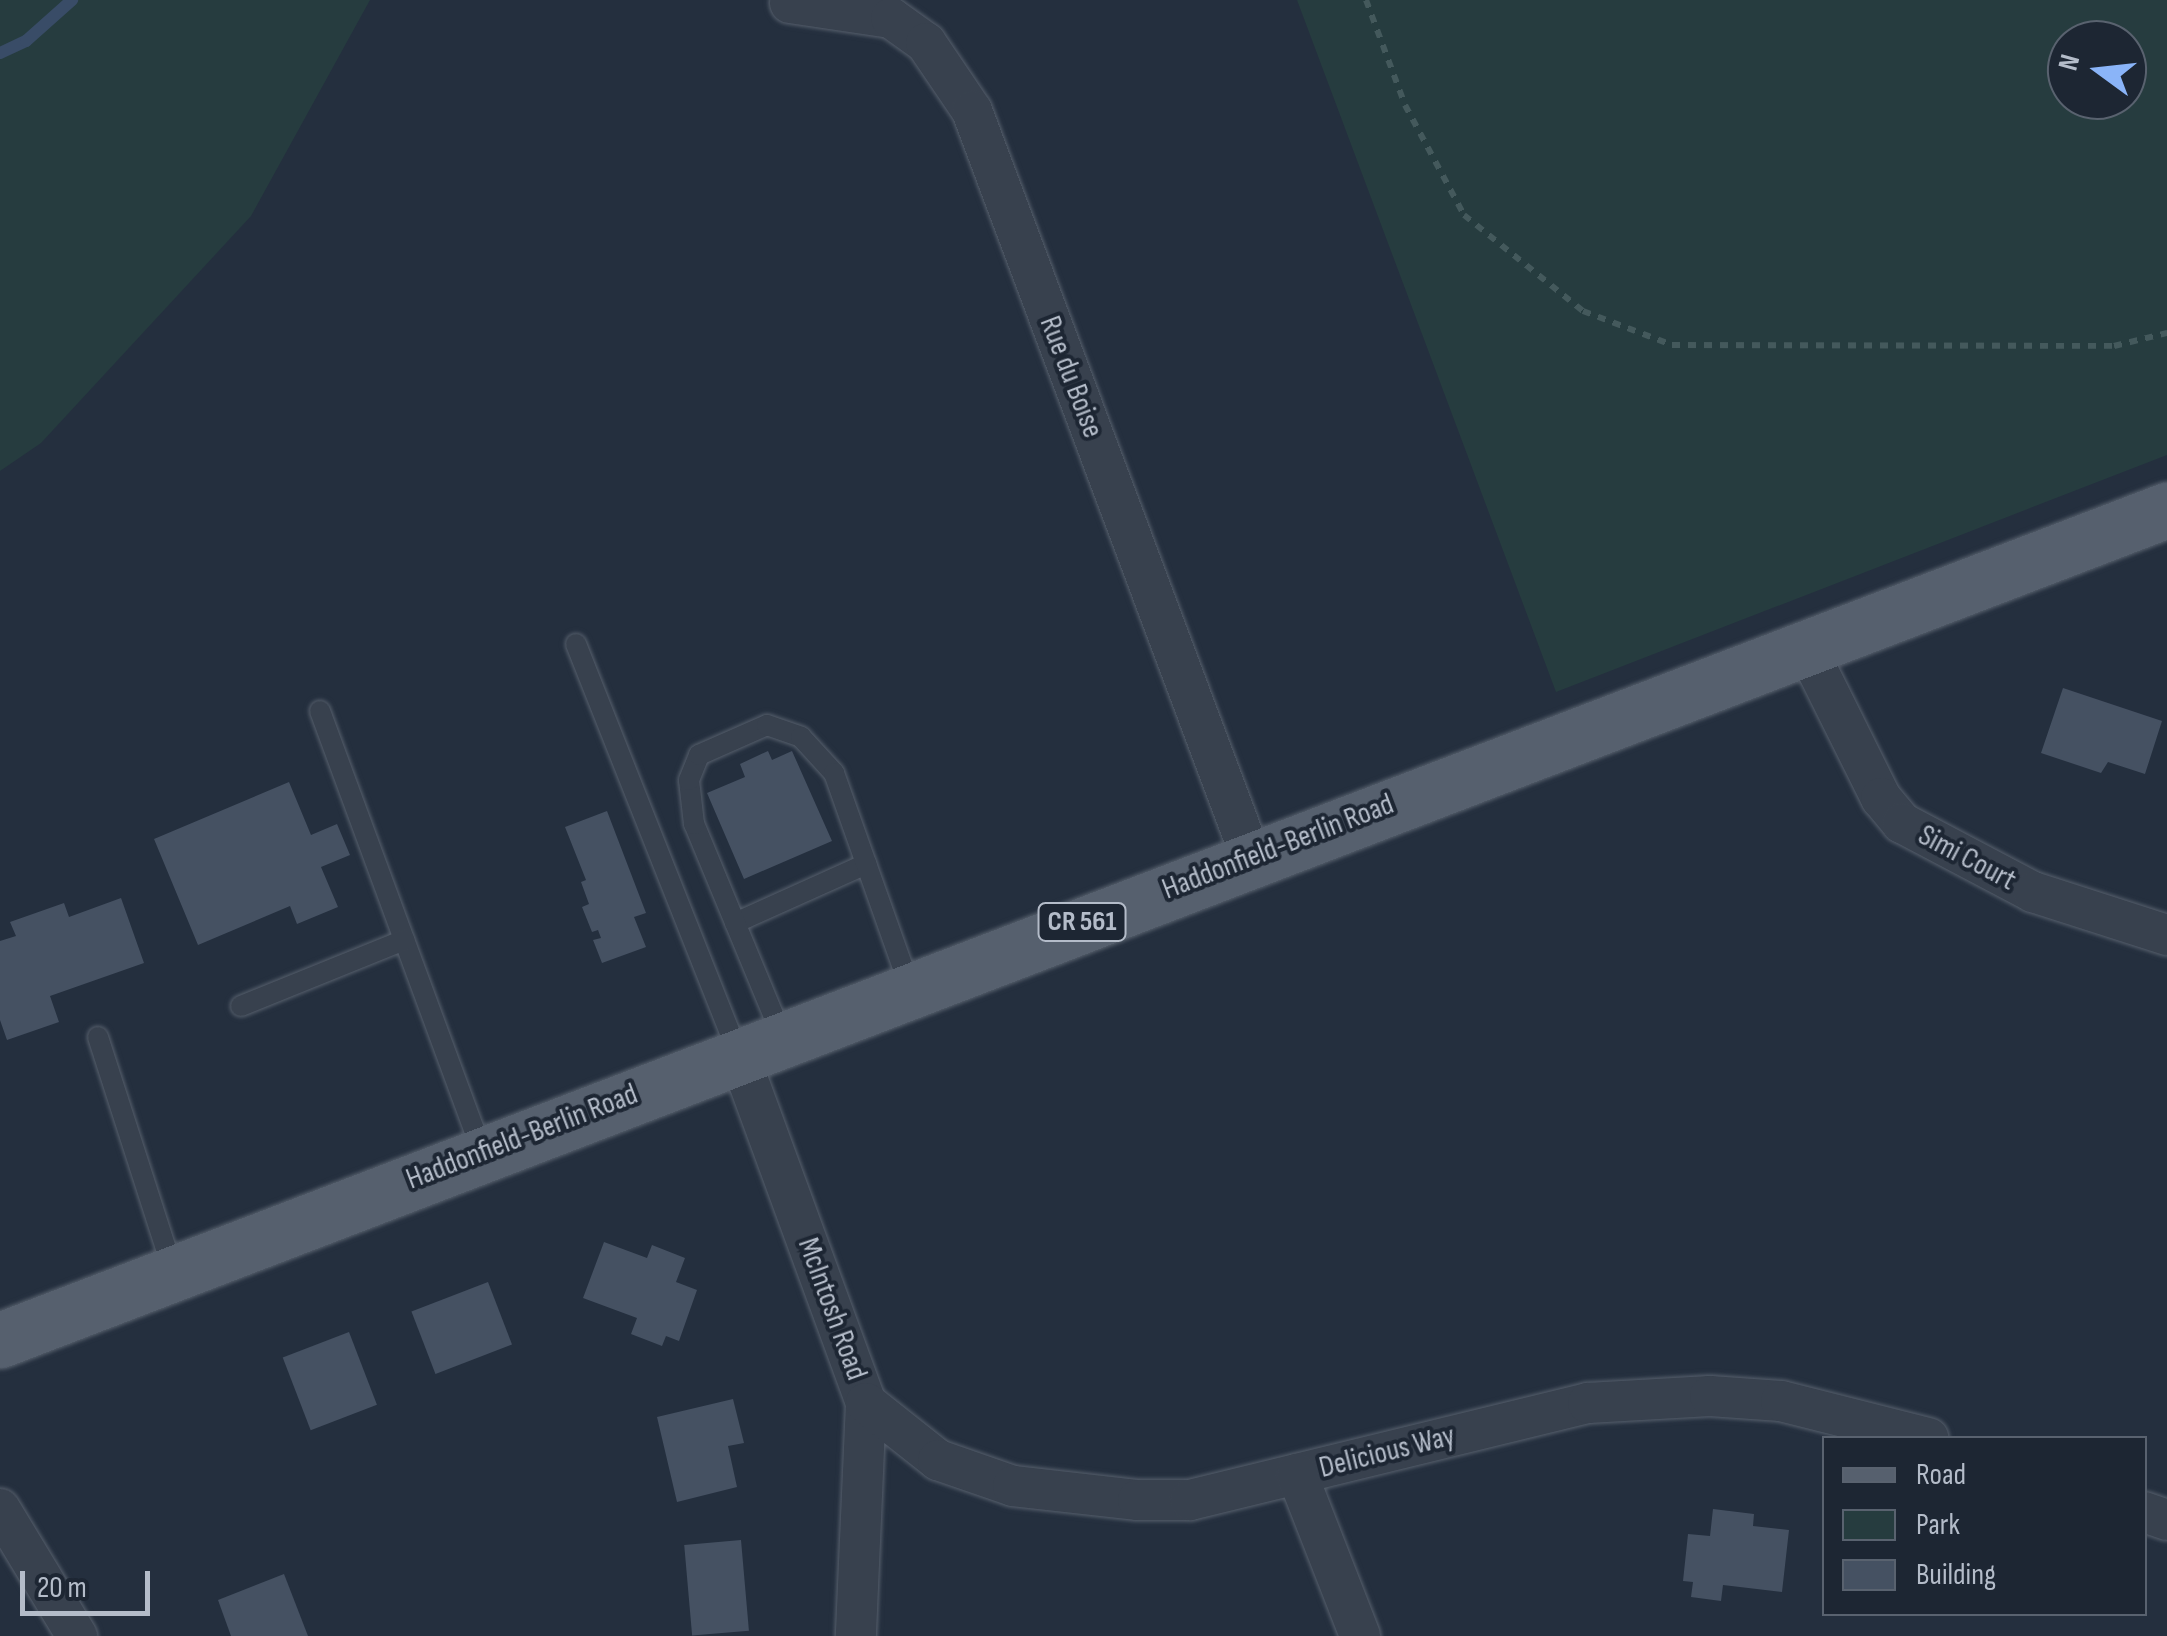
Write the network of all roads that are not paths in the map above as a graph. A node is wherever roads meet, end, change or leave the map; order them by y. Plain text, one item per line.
1 (790, 3) dead end
2 (2167, 510) edge
3 (576, 644) dead end
4 (1806, 647) junction
5 (320, 711) dead end
6 (1251, 857) junction
7 (866, 864) junction
8 (735, 923) junction
9 (2167, 935) edge
10 (404, 940) junction
11 (910, 988) junction
12 (241, 1006) dead end
13 (98, 1037) dead end
14 (760, 1045) junction
15 (482, 1152) junction
16 (174, 1273) junction
17 (0, 1340) edge
18 (866, 1403) junction
19 (1920, 1436) edge
20 (1297, 1474) junction
21 (0, 1508) edge
22 (77, 1636) edge
23 (856, 1636) edge
24 (1360, 1636) edge

1 - 6 street, Rue du Boise
2 - 4 main road, Haddonfield-Berlin Road / CR 561
3 - 14 lane
4 - 6 main road, Haddonfield-Berlin Road / CR 561
4 - 9 street, Simi Court
5 - 10 lane
6 - 11 main road, Haddonfield-Berlin Road / CR 561
7 - 8 lane
7 - 8 lane
7 - 11 lane
8 - 14 lane
10 - 12 lane
10 - 15 lane
11 - 14 main road, Haddonfield-Berlin Road / CR 561
13 - 16 lane
14 - 15 main road, Haddonfield-Berlin Road / CR 561
14 - 18 street, McIntosh Road
15 - 16 main road, Haddonfield-Berlin Road / CR 561
16 - 17 main road, Haddonfield-Berlin Road / CR 561
18 - 20 street, Delicious Way
18 - 23 street, McIntosh Road
19 - 20 street, Delicious Way
20 - 24 street
21 - 22 street

